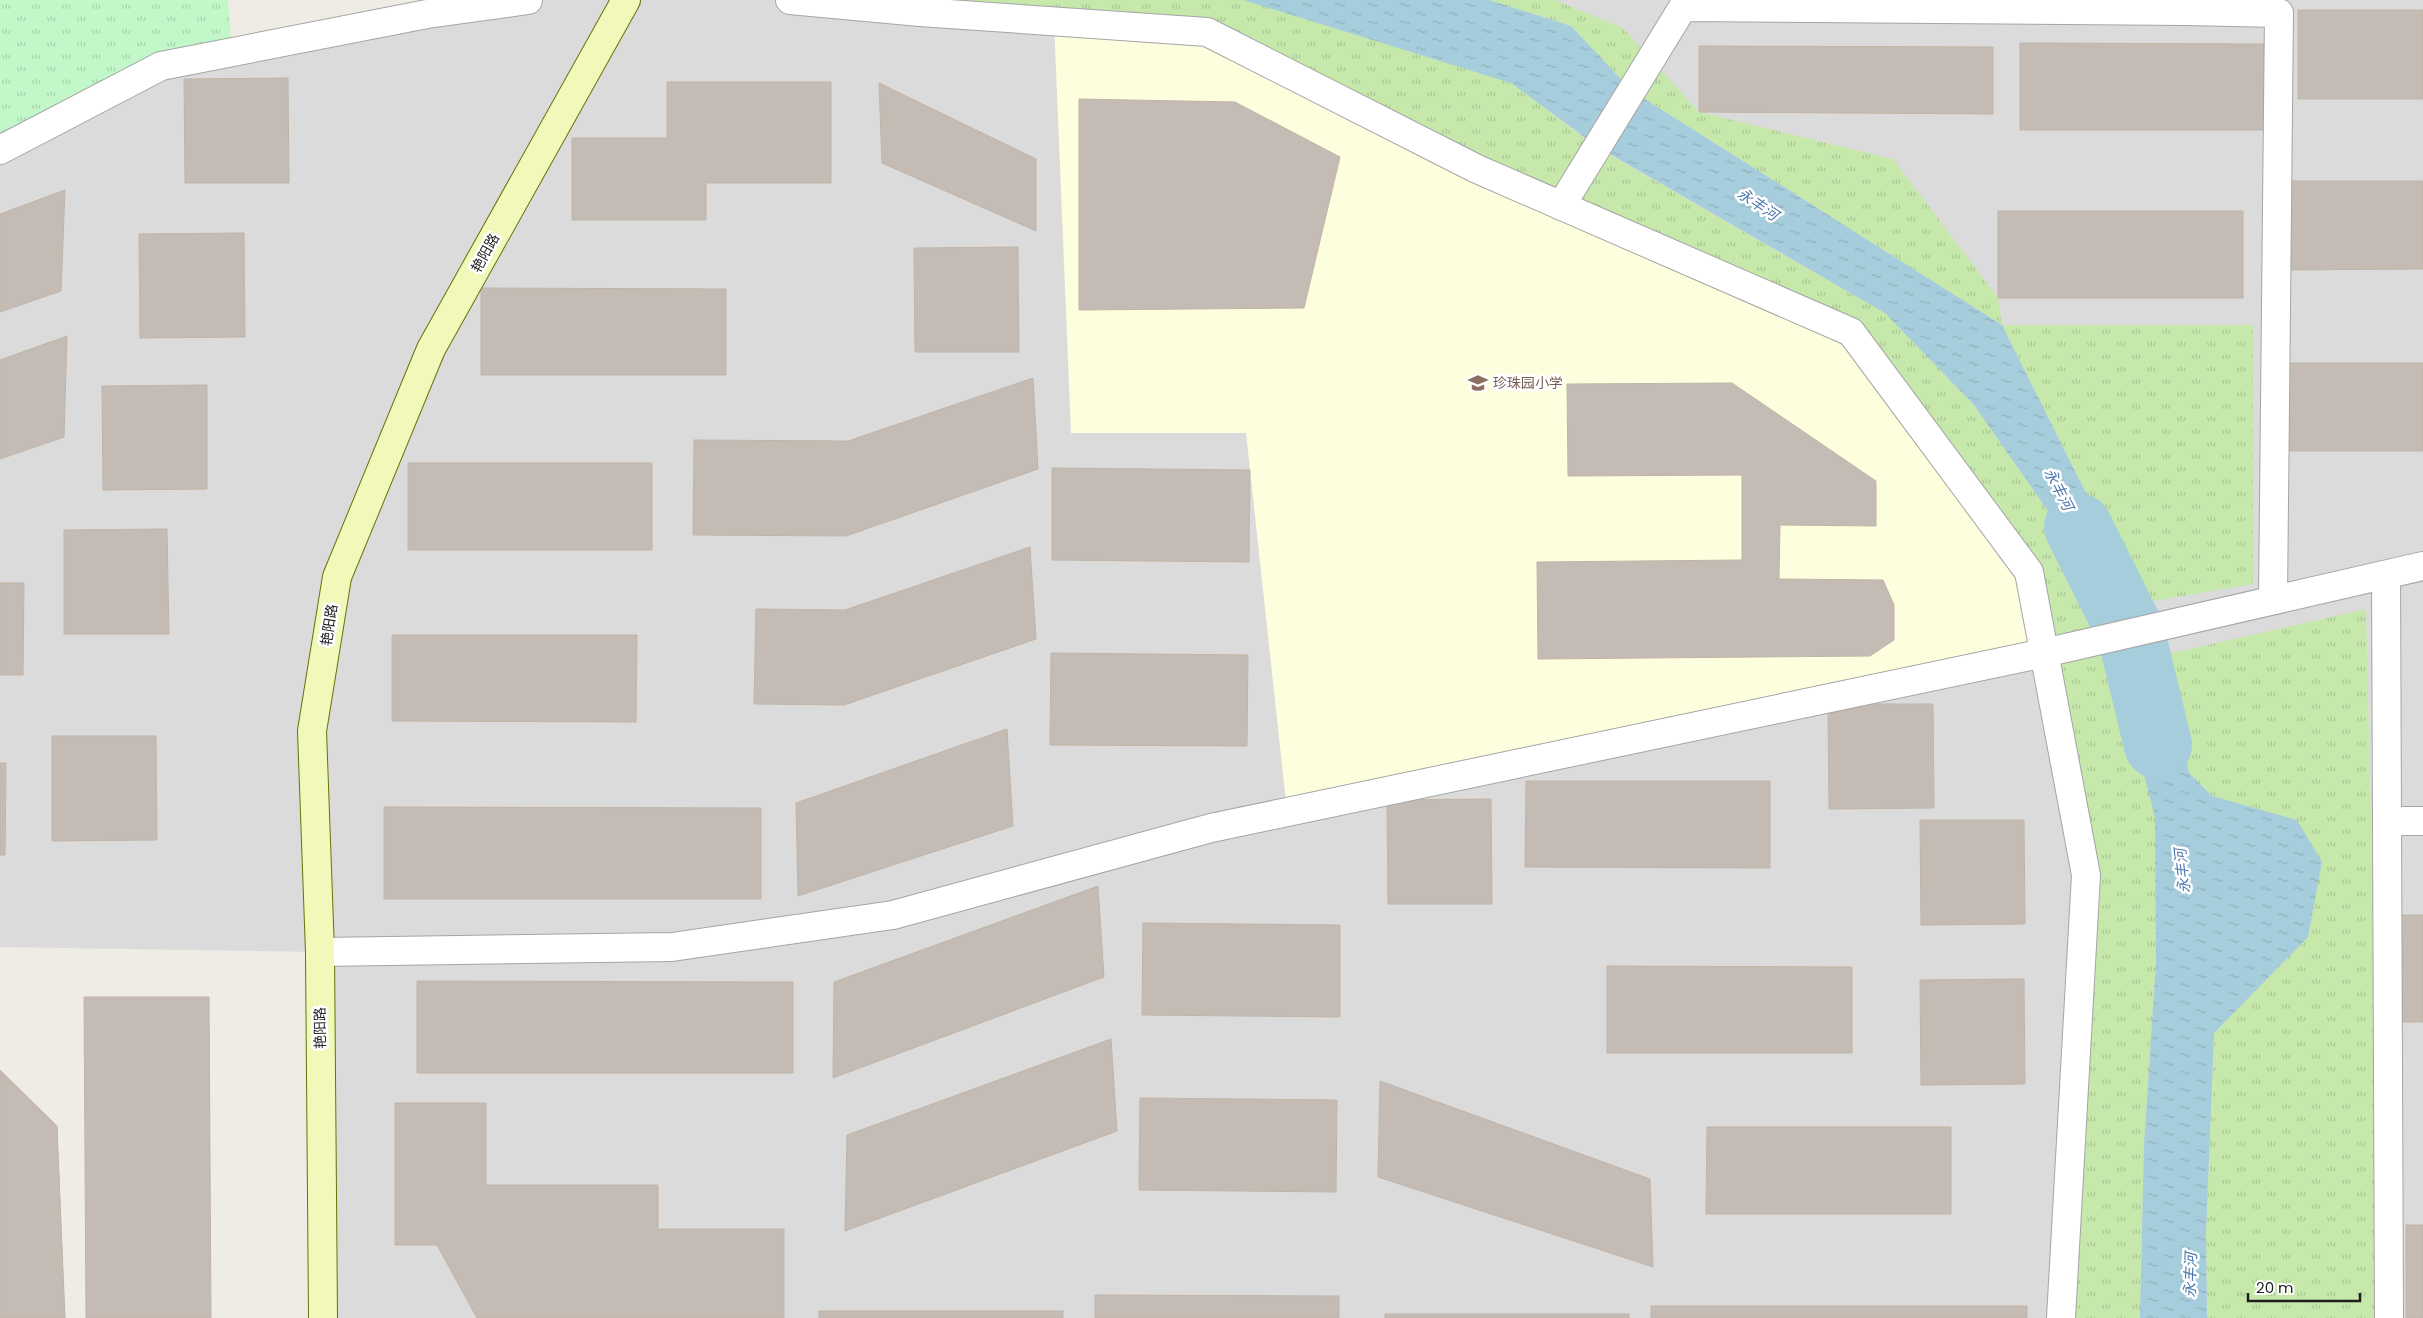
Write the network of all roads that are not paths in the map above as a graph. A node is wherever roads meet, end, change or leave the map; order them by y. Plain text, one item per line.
1 (528, 0) edge
2 (626, 0) edge
3 (790, 0) edge
4 (1677, 4) edge
5 (2186, 6) edge
6 (2278, 6) edge
7 (0, 150) edge
8 (1561, 206) junction
9 (2423, 566) edge
10 (2386, 575) junction
11 (2273, 600) junction
12 (2044, 653) junction
13 (2387, 822) junction
14 (2423, 822) edge
15 (320, 952) junction
16 (323, 1318) edge
17 (2062, 1318) edge
18 (2389, 1318) edge

1 - 7 street
2 - 15 street, 艳阳路
3 - 8 street
4 - 5 street
4 - 8 street
5 - 6 street
6 - 11 street
8 - 12 street
9 - 10 street
10 - 11 street
10 - 13 street
11 - 12 street
12 - 15 street
12 - 17 street
13 - 14 street
13 - 18 street
15 - 16 street, 艳阳路

